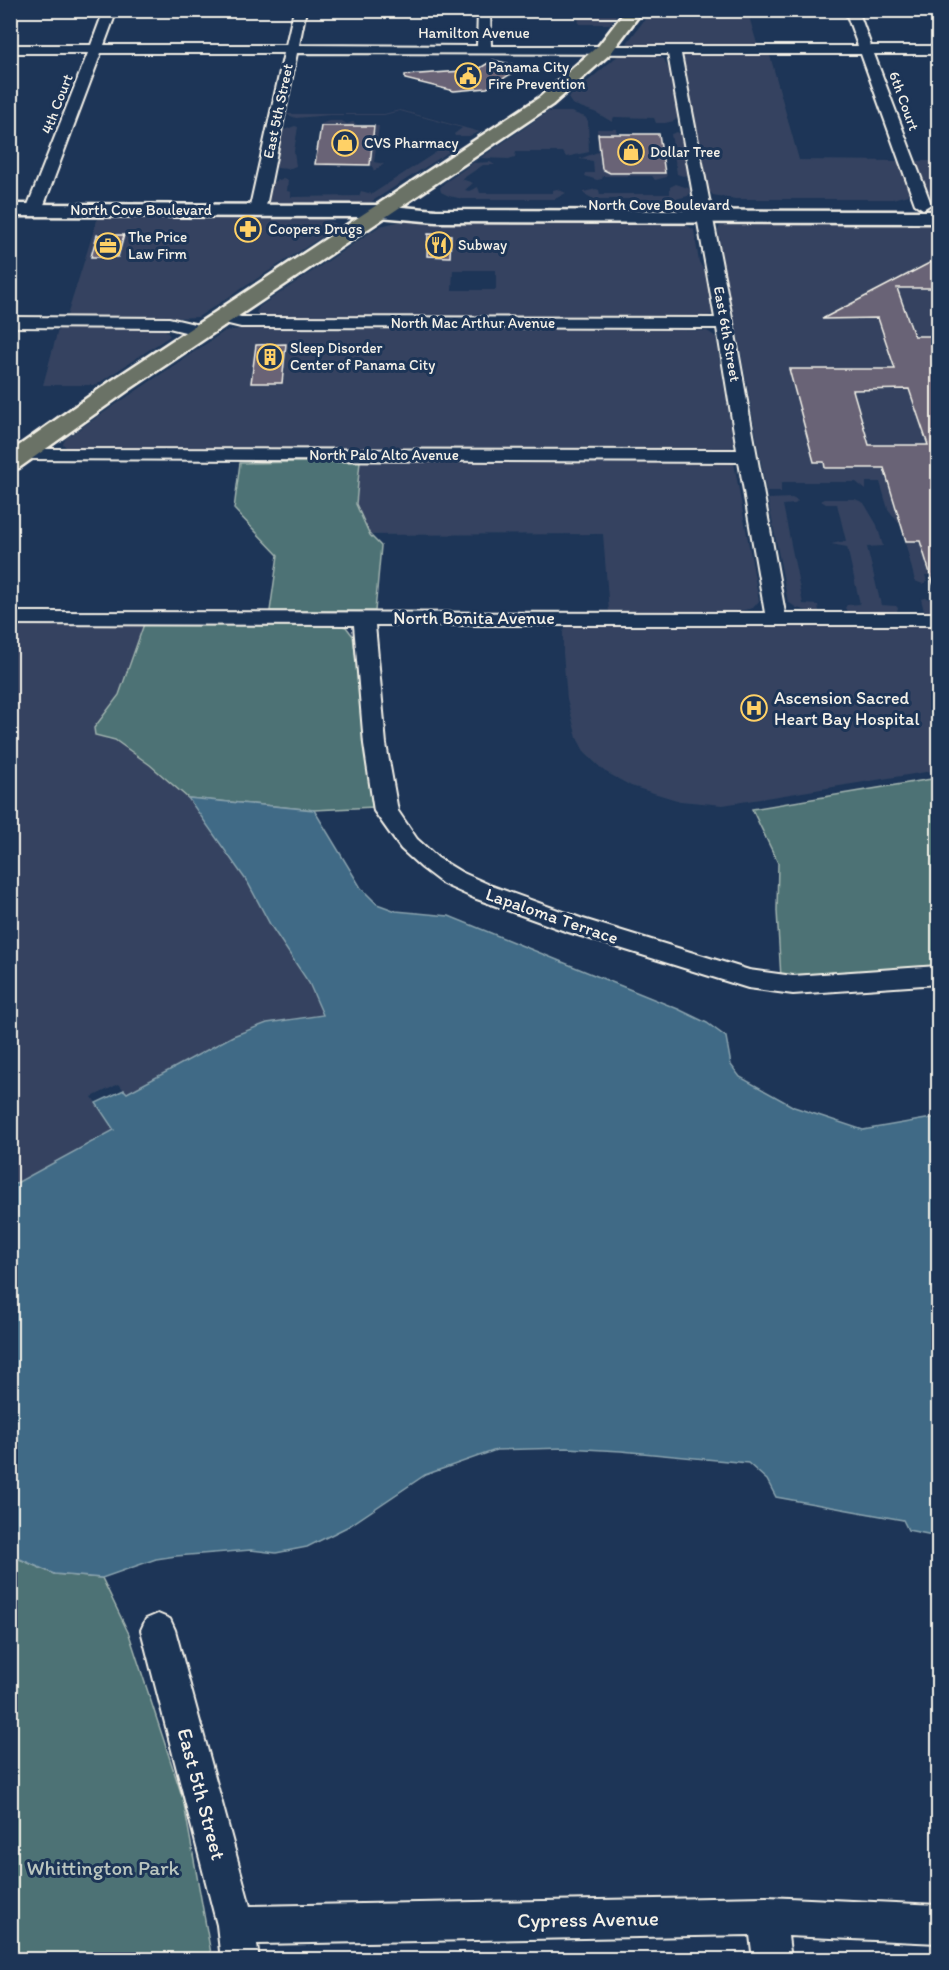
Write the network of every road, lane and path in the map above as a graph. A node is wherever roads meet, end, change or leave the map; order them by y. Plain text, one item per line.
1 (111, 10) edge
2 (300, 10) edge
3 (484, 10) edge
4 (635, 10) edge
5 (851, 10) edge
6 (10, 49) edge
7 (95, 49) junction
8 (605, 49) junction
9 (291, 50) junction
10 (484, 50) junction
11 (674, 50) junction
12 (867, 50) junction
13 (939, 50) edge
14 (931, 204) edge
15 (10, 210) edge
16 (34, 210) junction
17 (257, 211) junction
18 (380, 211) junction
19 (705, 211) junction
20 (939, 217) edge
21 (222, 317) junction
22 (10, 322) edge
23 (725, 323) junction
24 (201, 331) junction
25 (748, 456) junction
26 (15, 459) edge
27 (10, 618) edge
28 (364, 618) junction
29 (776, 619) junction
30 (939, 619) edge
31 (939, 975) edge
32 (158, 1630) dead end
33 (767, 1916) junction
34 (939, 1924) edge
35 (238, 1942) edge
36 (772, 1959) edge

1 - 7 street, 4th Court
2 - 9 street, East 5th Street
3 - 10 street
4 - 8 main road
5 - 12 street, 6th Court
6 - 7 street, Hamilton Avenue
7 - 9 street, Hamilton Avenue
7 - 16 street, 4th Court
8 - 10 street, Hamilton Avenue
8 - 11 street, Hamilton Avenue
8 - 18 main road
9 - 10 street, Hamilton Avenue
9 - 17 street, East 5th Street
11 - 12 street, Hamilton Avenue
11 - 19 street, East 6th Street
12 - 13 street, Hamilton Avenue
12 - 14 street, 6th Court
14 - 19 main road, North Cove Boulevard
15 - 16 main road, North Cove Boulevard
16 - 17 main road, North Cove Boulevard
17 - 18 main road, North Cove Boulevard
18 - 19 main road, North Cove Boulevard
18 - 21 main road
19 - 20 main road, North Cove Boulevard
19 - 23 street, East 6th Street
21 - 23 street, North Mac Arthur Avenue
21 - 24 main road
22 - 24 street
23 - 25 street, East 6th Street
24 - 26 main road
25 - 26 street, North Palo Alto Avenue
25 - 29 street, East 6th Street
27 - 28 street, North Bonita Avenue
28 - 29 street, North Bonita Avenue
28 - 31 street, Lapaloma Terrace
29 - 30 street, North Bonita Avenue
32 - 35 street, East 5th Street
33 - 34 street, Cypress Avenue
33 - 35 street, Cypress Avenue
33 - 36 street

